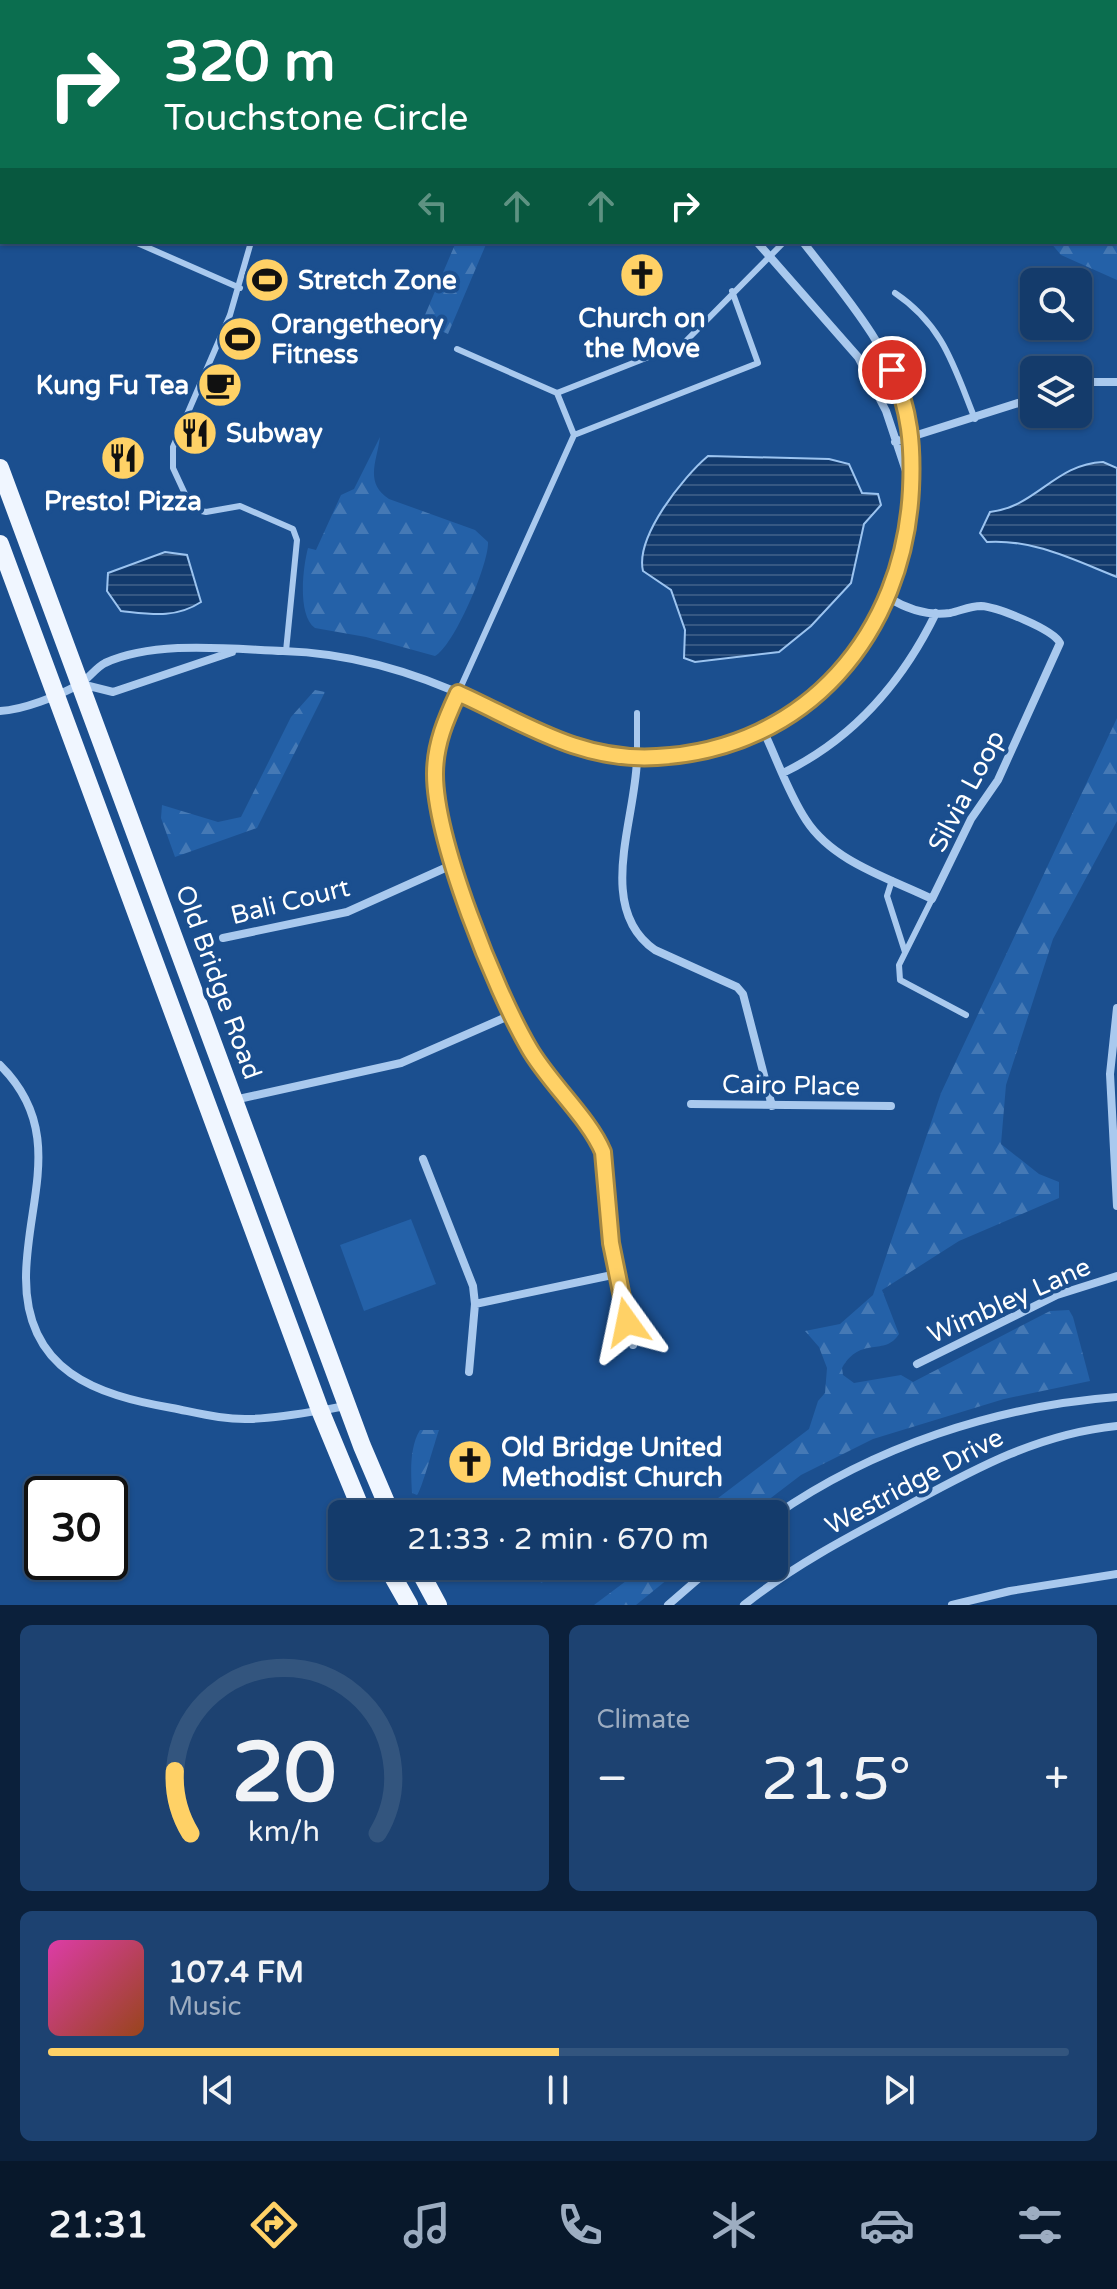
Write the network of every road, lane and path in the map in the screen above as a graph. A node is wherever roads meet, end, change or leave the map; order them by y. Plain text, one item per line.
1 (140, 244) edge
2 (251, 244) edge
3 (759, 244) edge
4 (782, 244) edge
5 (804, 244) edge
6 (769, 255) junction
7 (240, 288) junction
8 (732, 291) junction
9 (895, 293) dead end
10 (457, 349) dead end
11 (1092, 382) edge
12 (1117, 382) edge
13 (557, 393) junction
14 (1020, 403) edge
15 (975, 419) junction
16 (574, 435) junction
17 (912, 438) junction
18 (895, 442) junction
19 (0, 468) edge
20 (911, 485) junction
21 (0, 544) edge
22 (889, 598) junction
23 (936, 613) junction
24 (236, 651) junction
25 (286, 651) junction
26 (81, 684) junction
27 (55, 693) junction
28 (458, 693) junction
29 (0, 711) edge
30 (637, 713) dead end
31 (763, 730) junction
32 (637, 757) junction
33 (783, 773) junction
34 (454, 864) junction
35 (892, 880) junction
36 (932, 899) junction
37 (223, 938) dead end
38 (905, 952) junction
39 (1117, 1008) edge
40 (511, 1015) junction
41 (966, 1015) dead end
42 (0, 1065) edge
43 (234, 1100) junction
44 (691, 1104) dead end
45 (772, 1106) junction
46 (891, 1106) dead end
47 (423, 1159) dead end
48 (1117, 1206) edge
49 (617, 1274) junction
50 (1117, 1276) edge
51 (475, 1304) junction
52 (633, 1345) dead end
53 (917, 1364) dead end
54 (469, 1372) dead end
55 (1117, 1397) edge
56 (348, 1406) junction
57 (320, 1410) junction
58 (1117, 1426) edge
59 (357, 1500) edge
60 (385, 1500) edge
61 (788, 1507) edge
62 (1117, 1574) edge
63 (395, 1580) edge
64 (425, 1580) edge
65 (697, 1580) edge
66 (409, 1605) edge
67 (438, 1605) edge
68 (668, 1605) edge
69 (744, 1605) edge
70 (952, 1605) edge

1 - 7 lane
2 - 7 lane
3 - 6 street
4 - 6 lane
5 - 17 street
6 - 8 lane
6 - 18 street
7 - 25 lane
8 - 13 lane
8 - 16 lane
9 - 15 lane
10 - 13 lane
11 - 12 street
13 - 16 lane
14 - 15 street
15 - 17 street
16 - 28 lane
17 - 18 street
17 - 20 street
18 - 20 street
19 - 26 main road, Old Bridge Road
20 - 22 street
21 - 27 main road, Old Bridge Road
22 - 23 street, Silvia Loop
22 - 31 street
23 - 33 street
23 - 36 street, Silvia Loop
24 - 25 street
24 - 26 street
24 - 26 street
25 - 28 street
26 - 27 street
26 - 43 main road, Old Bridge Road
27 - 29 street
27 - 57 main road, Old Bridge Road
28 - 32 street
28 - 34 street
30 - 32 lane
31 - 32 street
31 - 33 street
32 - 45 street
33 - 35 street
34 - 37 street, Bali Court
34 - 40 street
35 - 36 street
35 - 38 lane
36 - 38 lane
38 - 41 lane
39 - 48 street
40 - 43 street
40 - 49 street
42 - 57 street
43 - 56 main road, Old Bridge Road
44 - 45 street, Cairo Place
45 - 46 street, Cairo Place
47 - 51 street
49 - 51 street
49 - 52 street
50 - 53 street, Wimbley Lane
51 - 54 street
55 - 61 street, Westridge Drive
56 - 57 street
56 - 60 main road, Old Bridge Road
57 - 59 main road, Old Bridge Road
58 - 69 street, Westridge Drive
62 - 70 street
63 - 66 main road
64 - 67 main road
65 - 68 street

